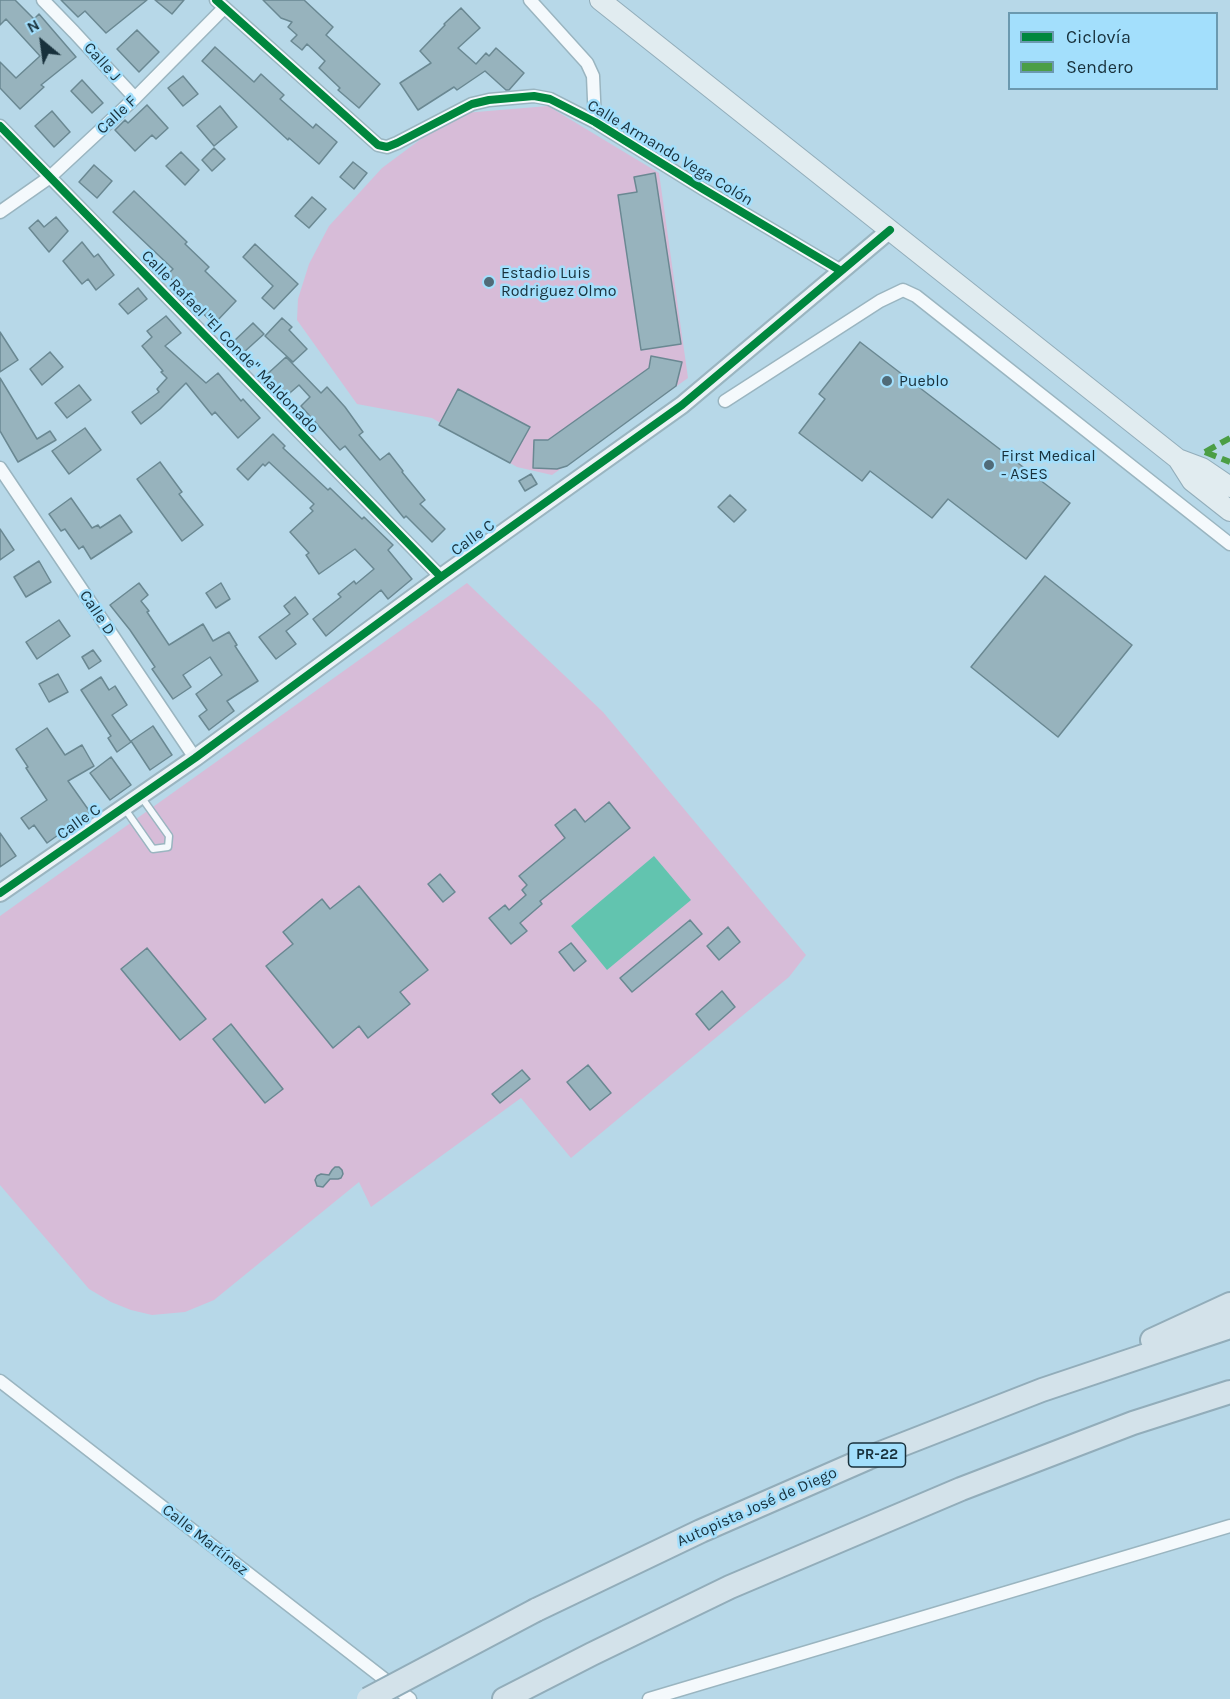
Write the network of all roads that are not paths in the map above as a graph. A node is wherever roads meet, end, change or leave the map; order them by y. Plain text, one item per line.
1 (43, 0) edge
2 (530, 0) edge
3 (600, 0) edge
4 (220, 4) edge
5 (135, 98) junction
6 (595, 122) junction
7 (0, 126) edge
8 (50, 177) junction
9 (0, 212) edge
10 (890, 230) junction
11 (840, 271) junction
12 (725, 401) dead end
13 (1178, 459) junction
14 (0, 468) edge
15 (1230, 487) edge
16 (1230, 511) edge
17 (1230, 544) edge
18 (441, 577) junction
19 (195, 758) junction
20 (140, 795) junction
21 (123, 807) junction
22 (0, 893) edge
23 (1230, 1304) edge
24 (1230, 1327) edge
25 (0, 1381) edge
26 (1042, 1390) junction
27 (1230, 1392) edge
28 (1230, 1526) edge
29 (368, 1699) edge
30 (410, 1699) edge
31 (504, 1699) edge
32 (649, 1699) edge

1 - 5 street, Calle J
2 - 6 street
3 - 10 main road
4 - 5 street, Calle F
4 - 6 street, Calle Armando Vega Colón
5 - 8 street, Calle F
6 - 11 street, Calle Armando Vega Colón
7 - 8 street, Calle Rafael "El Conde" Maldonado
8 - 9 street, Calle F
8 - 18 street, Calle Rafael "El Conde" Maldonado
10 - 11 street, Calle C
10 - 13 main road
11 - 18 street, Calle C
12 - 17 street
13 - 15 main road
13 - 16 main road
14 - 19 street, Calle D
18 - 19 street, Calle C
19 - 20 street, Calle C
20 - 21 street, Calle C
20 - 21 lane
21 - 22 street, Calle C
23 - 26 highway
24 - 26 highway, Autopista José de Diego / PR-22
25 - 30 street, Calle Martínez
26 - 29 highway, Autopista José de Diego / PR-22, bridge
27 - 31 highway
28 - 32 street

